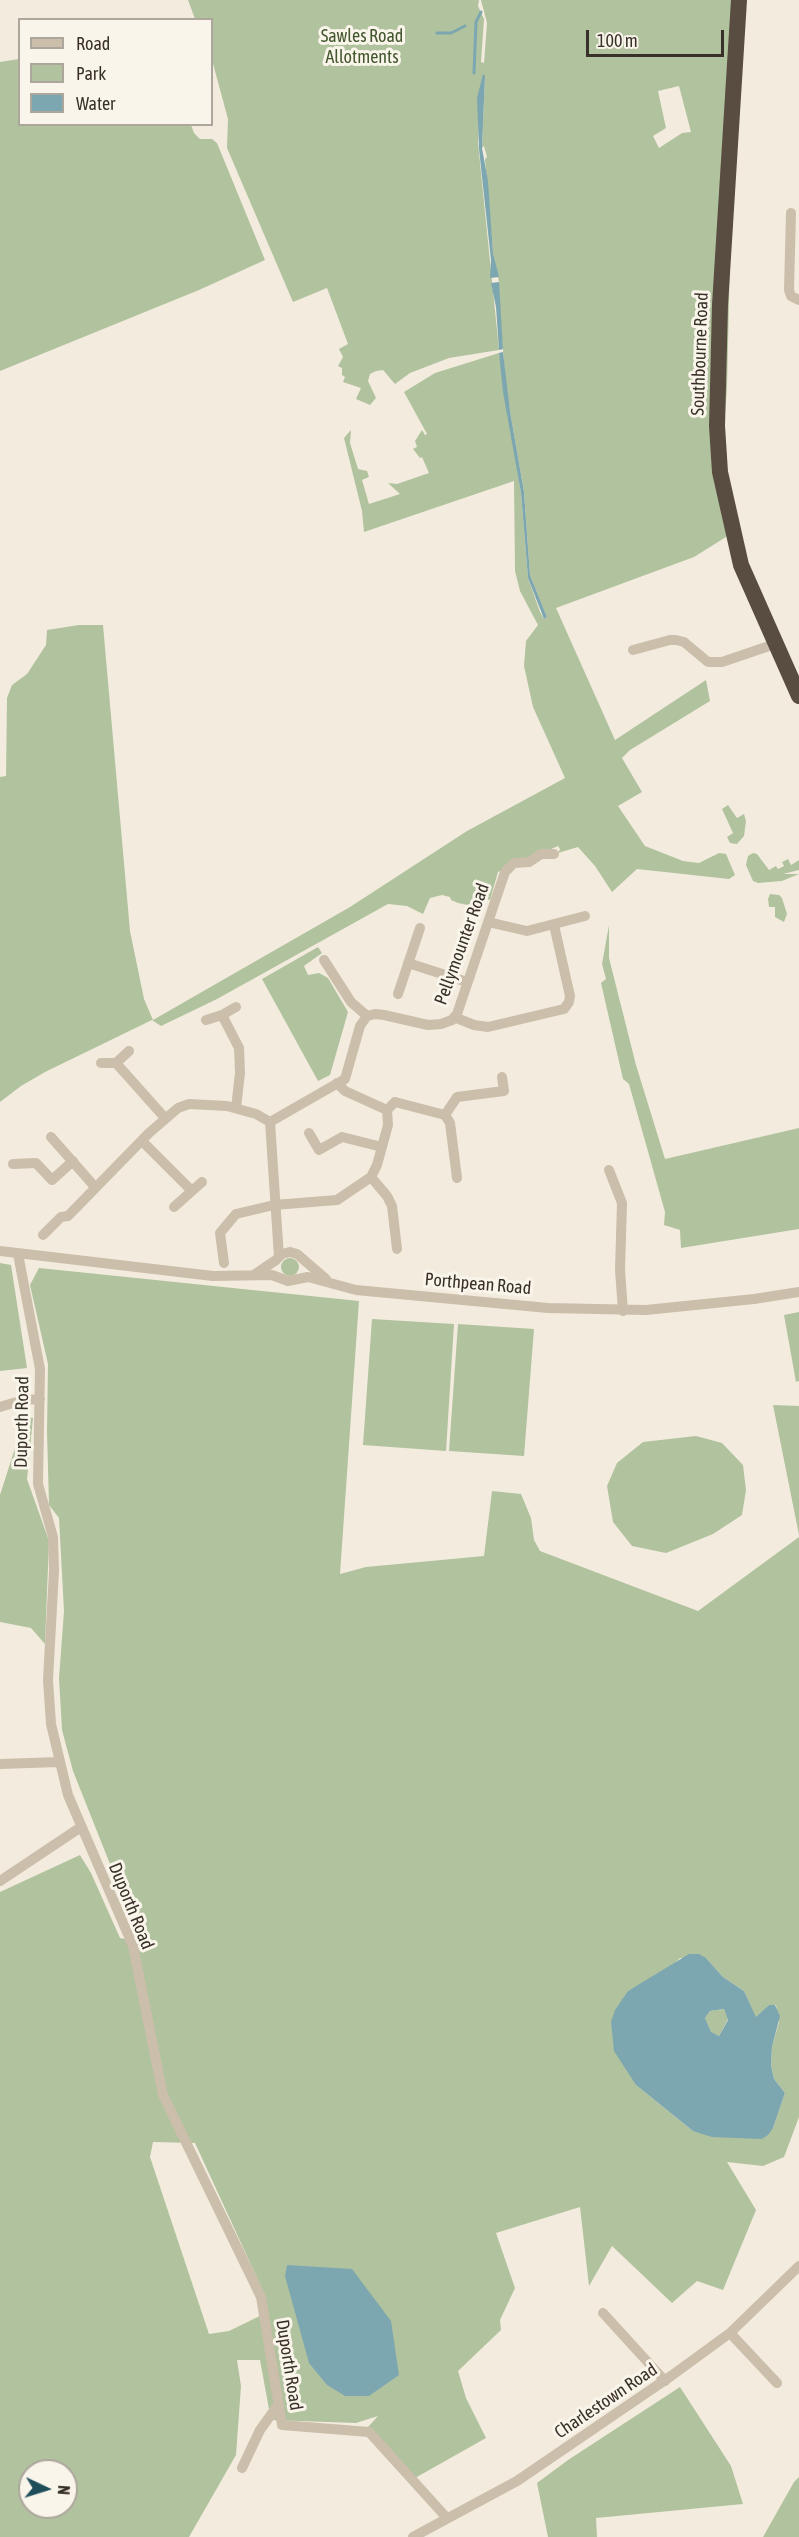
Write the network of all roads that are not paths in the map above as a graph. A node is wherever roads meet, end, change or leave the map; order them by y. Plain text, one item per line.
1 (739, 0) edge
2 (791, 213) dead end
3 (799, 300) edge
4 (775, 644) junction
5 (633, 650) dead end
6 (799, 696) edge
7 (554, 854) dead end
8 (585, 916) dead end
9 (488, 922) junction
10 (554, 925) junction
11 (420, 928) dead end
12 (324, 960) dead end
13 (408, 963) junction
14 (467, 982) junction
15 (398, 994) dead end
16 (236, 1007) dead end
17 (222, 1015) junction
18 (367, 1017) junction
19 (454, 1017) junction
20 (206, 1020) dead end
21 (129, 1051) dead end
22 (101, 1063) dead end
23 (116, 1064) junction
24 (502, 1077) dead end
25 (337, 1083) junction
26 (236, 1107) junction
27 (387, 1110) junction
28 (445, 1115) junction
29 (165, 1118) junction
30 (270, 1122) junction
31 (309, 1133) dead end
32 (51, 1137) dead end
33 (142, 1141) junction
34 (382, 1147) junction
35 (73, 1161) junction
36 (13, 1164) dead end
37 (609, 1170) dead end
38 (371, 1177) junction
39 (457, 1178) dead end
40 (202, 1182) dead end
41 (95, 1187) junction
42 (191, 1190) junction
43 (274, 1205) junction
44 (174, 1206) dead end
45 (279, 1231) junction
46 (43, 1235) dead end
47 (396, 1249) dead end
48 (0, 1251) edge
49 (18, 1254) junction
50 (297, 1255) junction
51 (278, 1258) junction
52 (224, 1263) dead end
53 (253, 1275) junction
54 (281, 1279) junction
55 (296, 1280) junction
56 (331, 1282) junction
57 (799, 1292) edge
58 (623, 1311) junction
59 (40, 1399) junction
60 (0, 1407) edge
61 (59, 1762) junction
62 (0, 1764) edge
63 (81, 1827) junction
64 (0, 1881) edge
65 (799, 2266) edge
66 (603, 2313) dead end
67 (730, 2333) junction
68 (665, 2381) junction
69 (777, 2383) dead end
70 (278, 2405) junction
71 (242, 2468) dead end
72 (446, 2517) junction
73 (413, 2537) edge

1 - 4 highway, Southbourne Road
2 - 3 street
4 - 5 street
4 - 6 highway, Southbourne Road
7 - 9 street, Pellymounter Road
8 - 10 street
9 - 10 street
9 - 14 street, Pellymounter Road
10 - 19 street
11 - 13 street
12 - 18 street
13 - 14 street
13 - 15 street
14 - 19 street, Pellymounter Road
16 - 17 street
17 - 20 street
17 - 26 street
18 - 19 street, Pellymounter Road
18 - 25 street
21 - 23 street
22 - 23 street
23 - 29 street
24 - 28 street
25 - 27 street
25 - 30 street
26 - 29 street
26 - 30 street
27 - 28 street
27 - 34 street
28 - 39 street
29 - 33 street
30 - 43 street
31 - 34 street
32 - 35 street
33 - 41 street
33 - 42 street
34 - 38 street
35 - 36 street
35 - 41 street
37 - 58 street
38 - 43 street
38 - 47 street
40 - 42 street
41 - 46 street
42 - 44 street
43 - 45 street
43 - 52 street
45 - 50 street
45 - 51 street
48 - 49 street, Porthpean Road
49 - 53 street, Porthpean Road
49 - 59 street, Duporth Road
50 - 51 street
50 - 55 street
50 - 56 street, Porthpean Road
51 - 53 street
51 - 54 street
53 - 54 street, Porthpean Road
54 - 55 street, Porthpean Road
55 - 56 street, Porthpean Road
56 - 58 street, Porthpean Road
57 - 58 street, Porthpean Road
59 - 60 street
59 - 61 street, Duporth Road
61 - 62 street
61 - 63 street, Duporth Road
63 - 64 street
63 - 70 street, Duporth Road
65 - 67 street, Charlestown Road
66 - 68 street
67 - 68 street, Charlestown Road
67 - 69 street
68 - 72 street, Charlestown Road
70 - 71 street
70 - 72 street, Duporth Road
72 - 73 street, Charlestown Road

